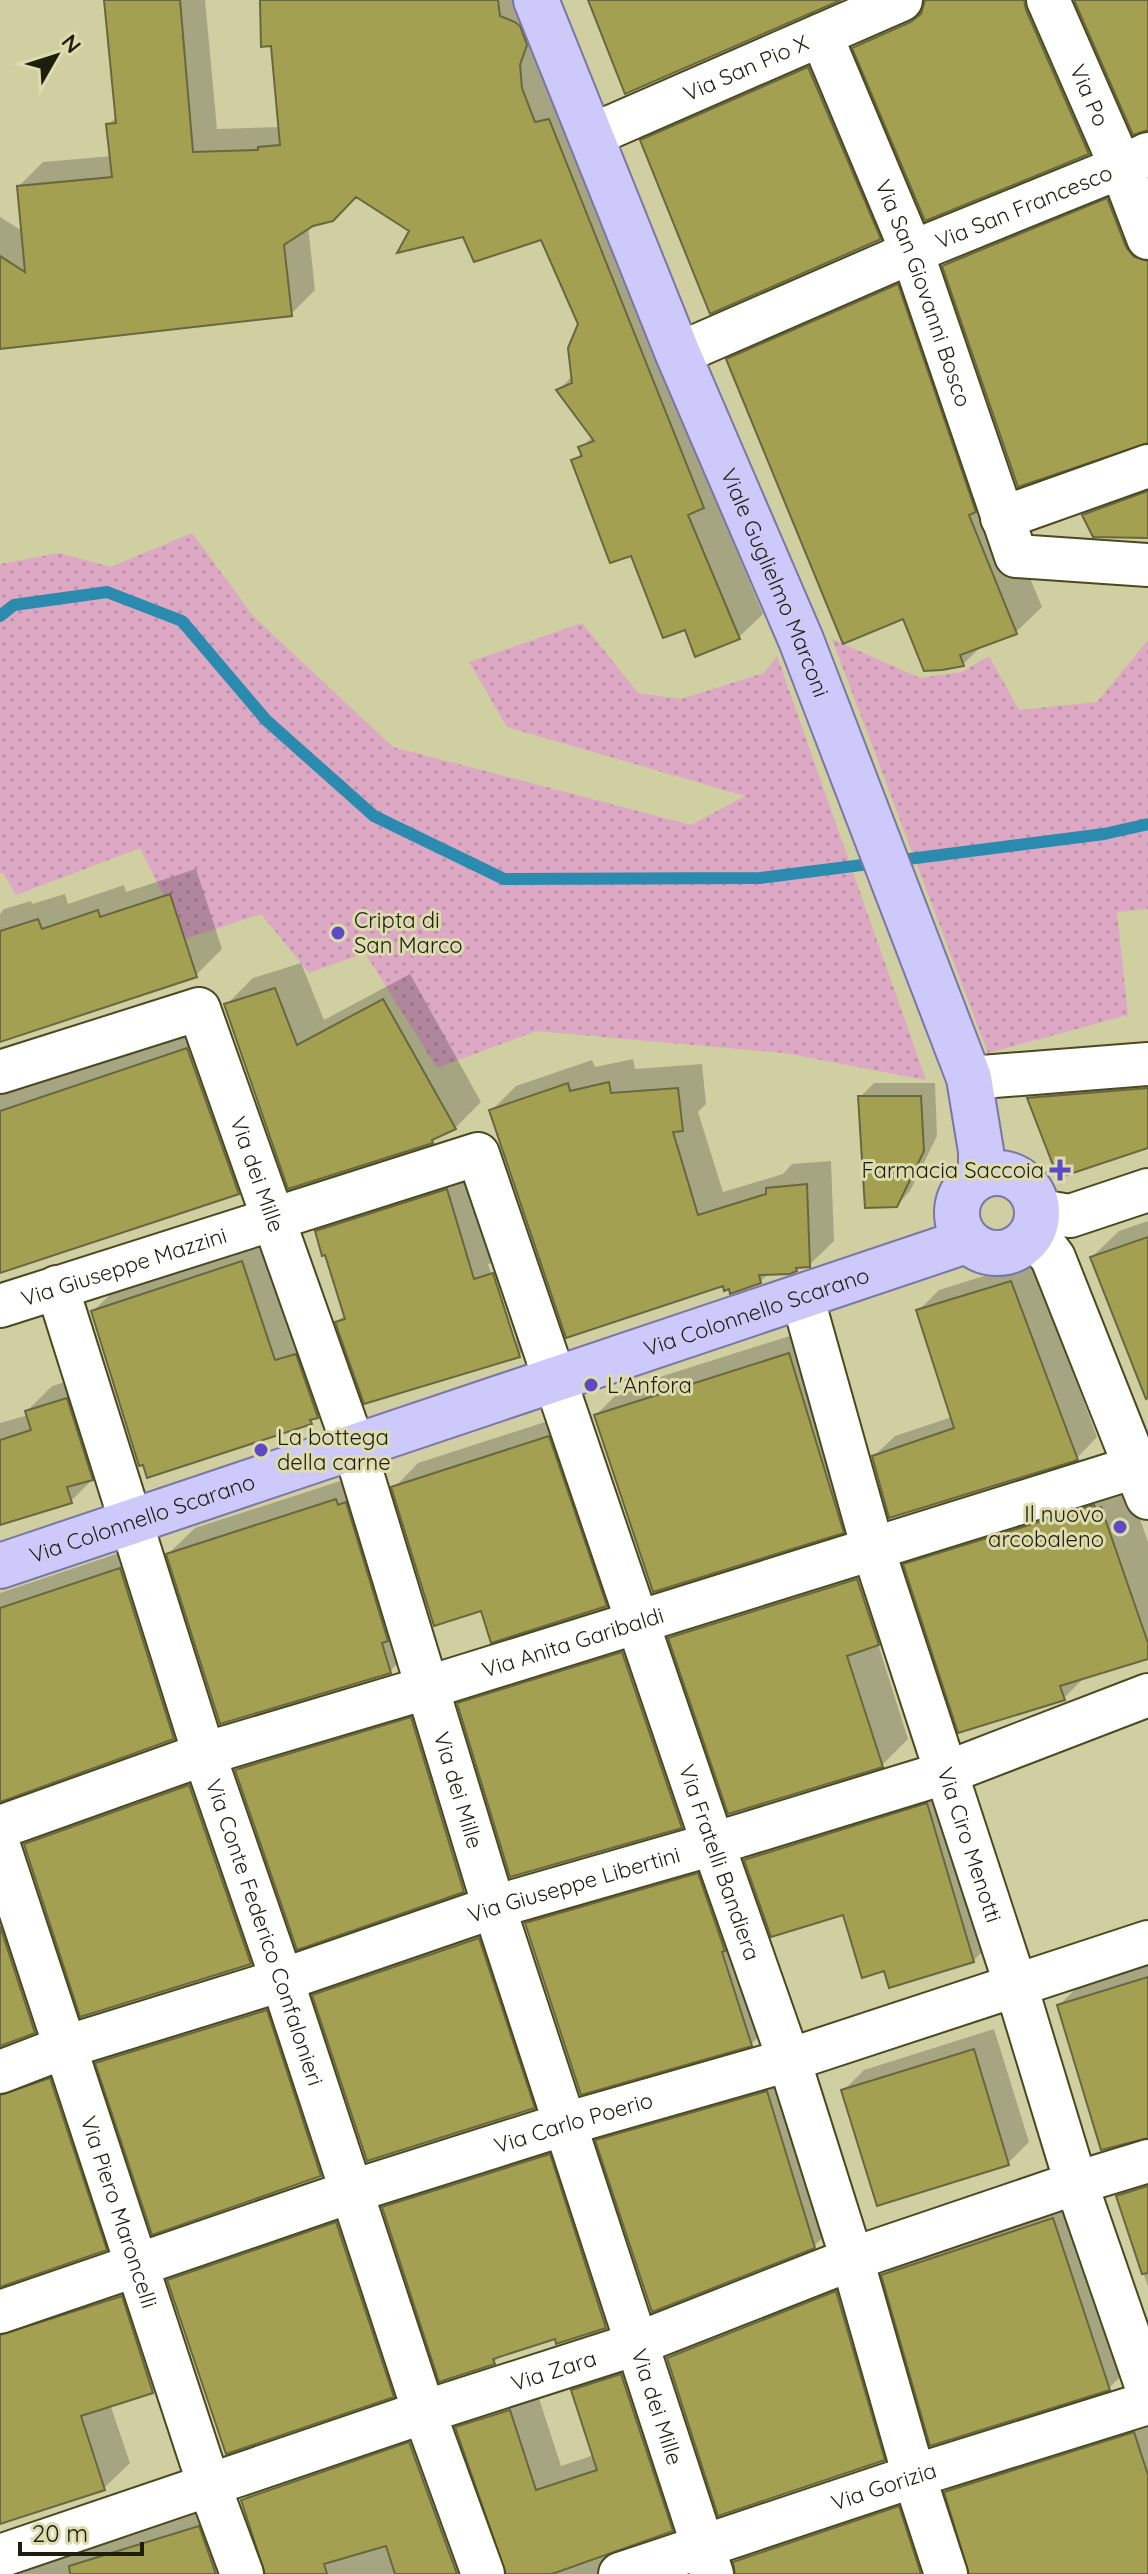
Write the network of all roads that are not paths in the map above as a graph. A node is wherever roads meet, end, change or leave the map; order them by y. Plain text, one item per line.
1 (536, 0) edge
2 (901, 0) edge
3 (1048, 0) edge
4 (821, 35) junction
5 (590, 136) junction
6 (1135, 160) edge
7 (1148, 238) edge
8 (912, 252) junction
9 (678, 354) junction
10 (1148, 466) edge
11 (1002, 518) junction
12 (1148, 565) edge
13 (1148, 1064) edge
14 (0, 1072) edge
15 (969, 1078) junction
16 (478, 1154) joint
17 (981, 1174) junction
18 (1148, 1190) edge
19 (272, 1220) junction
20 (1036, 1222) junction
21 (966, 1241) junction
22 (57, 1287) junction
23 (802, 1296) junction
24 (0, 1306) edge
25 (554, 1380) junction
26 (354, 1447) junction
27 (1144, 1476) edge
28 (131, 1522) junction
29 (873, 1549) junction
30 (0, 1566) edge
31 (636, 1621) junction
32 (429, 1687) junction
33 (1148, 1695) edge
34 (204, 1754) junction
35 (948, 1772) junction
36 (0, 1827) edge
37 (713, 1844) junction
38 (0, 1849) edge
39 (494, 1907) junction
40 (1148, 1942) edge
41 (282, 1980) junction
42 (1016, 1986) junction
43 (65, 2047) junction
44 (789, 2060) junction
45 (0, 2072) edge
46 (565, 2124) junction
47 (1148, 2161) edge
48 (1076, 2183) junction
49 (353, 2191) junction
50 (852, 2259) junction
51 (137, 2266) junction
52 (0, 2312) edge
53 (636, 2344) junction
54 (1148, 2391) edge
55 (1148, 2403) edge
56 (424, 2412) junction
57 (914, 2476) junction
58 (209, 2485) junction
59 (0, 2556) edge
60 (707, 2560) edge
61 (242, 2574) edge
62 (483, 2574) edge
63 (620, 2574) edge
64 (946, 2574) edge

1 - 5 main road, Viale Guglielmo Marconi
2 - 4 street, Via San Pio X
3 - 6 street, Via Po
4 - 5 street, Via San Pio X
4 - 8 street, Via San Giovanni Bosco
5 - 9 main road, Viale Guglielmo Marconi
6 - 7 street, Via Po
6 - 8 street, Via San Francesco
8 - 9 street, Via San Francesco
8 - 11 street, Via San Giovanni Bosco
9 - 15 main road, Viale Guglielmo Marconi
10 - 11 street
11 - 12 street, Via San Giovanni Bosco
13 - 15 street
14 - 19 street, Via dei Mille
15 - 17 main road, Viale Guglielmo Marconi
16 - 19 street, Via Giuseppe Mazzini
16 - 25 street, Via Fratelli Bandiera
17 - 20 main road
17 - 21 main road
18 - 20 street
19 - 22 street, Via Giuseppe Mazzini
19 - 26 street, Via dei Mille
20 - 21 main road
20 - 27 street
21 - 23 main road, Via Colonnello Scarano
22 - 24 street, Via Giuseppe Mazzini
22 - 28 street, Via Conte Federico Confalonieri
23 - 25 main road, Via Colonnello Scarano
23 - 29 street, Via Ciro Menotti
25 - 26 main road, Via Colonnello Scarano
25 - 31 street, Via Fratelli Bandiera
26 - 28 main road, Via Colonnello Scarano
26 - 32 street, Via dei Mille
27 - 29 street, Via Anita Garibaldi
28 - 30 main road, Via Colonnello Scarano
28 - 34 street, Via Conte Federico Confalonieri
29 - 31 street, Via Anita Garibaldi
29 - 35 street, Via Ciro Menotti
31 - 32 street, Via Anita Garibaldi
31 - 37 street, Via Fratelli Bandiera
32 - 34 street, Via Anita Garibaldi
32 - 39 street, Via dei Mille
33 - 35 street, Via Giuseppe Libertini
34 - 36 street, Via Anita Garibaldi
34 - 41 street, Via Conte Federico Confalonieri
35 - 37 street, Via Giuseppe Libertini
35 - 42 street, Via Ciro Menotti
37 - 39 street, Via Giuseppe Libertini
37 - 44 street, Via Fratelli Bandiera
38 - 43 street, Via Piero Maroncelli
39 - 41 street, Via Giuseppe Libertini
39 - 46 street, Via dei Mille
40 - 42 street, Via Carlo Poerio
41 - 43 street, Via Giuseppe Libertini
41 - 49 street, Via Conte Federico Confalonieri
42 - 44 street, Via Carlo Poerio
42 - 48 street, Via Ciro Menotti
43 - 45 street, Via Giuseppe Libertini
43 - 51 street, Via Piero Maroncelli
44 - 46 street, Via Carlo Poerio
44 - 50 street, Via Fratelli Bandiera
46 - 49 street, Via Carlo Poerio
46 - 53 street, Via dei Mille
47 - 48 street, Via Zara
48 - 50 street, Via Zara
48 - 54 street, Via Ciro Menotti
49 - 51 street, Via Carlo Poerio
49 - 56 street, Via Conte Federico Confalonieri
50 - 53 street, Via Zara
50 - 57 street, Via Fratelli Bandiera
51 - 52 street, Via Carlo Poerio
51 - 58 street, Via Piero Maroncelli
53 - 56 street, Via Zara
53 - 60 street, Via dei Mille
55 - 57 street, Via Gorizia
56 - 58 street, Via Zara
56 - 62 street, Via Conte Federico Confalonieri
57 - 60 street, Via Gorizia
57 - 64 street, Via Fratelli Bandiera
58 - 59 street, Via Zara
58 - 61 street, Via Piero Maroncelli
60 - 63 street, Via Gorizia

